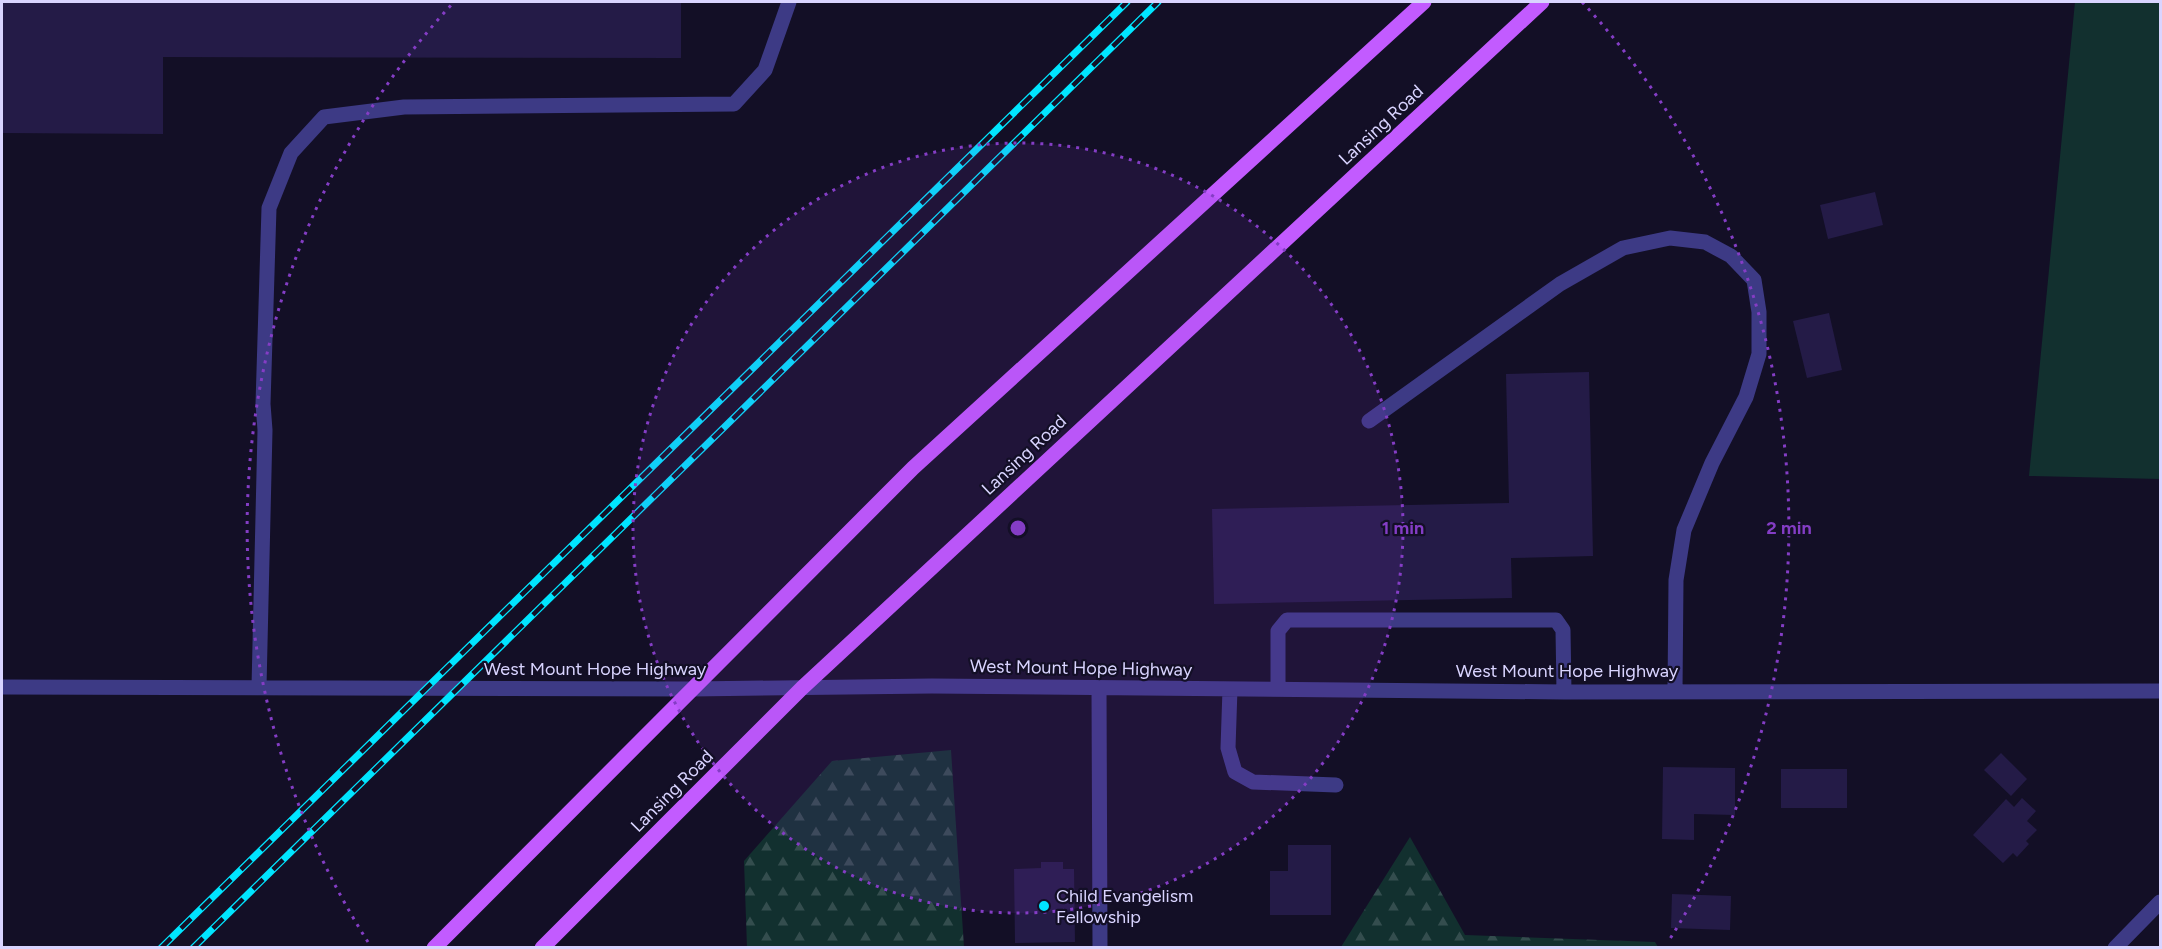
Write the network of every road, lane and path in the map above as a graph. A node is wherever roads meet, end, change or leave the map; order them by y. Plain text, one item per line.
1 (789, 2) edge
2 (1424, 2) edge
3 (1542, 2) edge
4 (1369, 421) dead end
5 (2, 687) edge
6 (259, 687) junction
7 (802, 688) junction
8 (1099, 688) junction
9 (692, 689) junction
10 (1230, 689) junction
11 (1278, 689) junction
12 (1675, 691) junction
13 (2160, 691) edge
14 (1564, 692) junction
15 (1336, 785) dead end
16 (2160, 902) edge
17 (434, 948) edge
18 (542, 948) edge
19 (1100, 948) edge
20 (2115, 948) edge

1 - 6 street
2 - 9 main road
3 - 7 main road, Lansing Road
4 - 12 street
5 - 6 street, West Mount Hope Highway
6 - 9 street, West Mount Hope Highway
7 - 8 street, West Mount Hope Highway
7 - 9 street, West Mount Hope Highway
7 - 18 main road, Lansing Road
8 - 10 street, West Mount Hope Highway
8 - 19 street
9 - 17 main road
10 - 11 street, West Mount Hope Highway
10 - 15 street
11 - 14 street, West Mount Hope Highway
11 - 14 street
12 - 13 street, West Mount Hope Highway
12 - 14 street, West Mount Hope Highway
16 - 20 street

